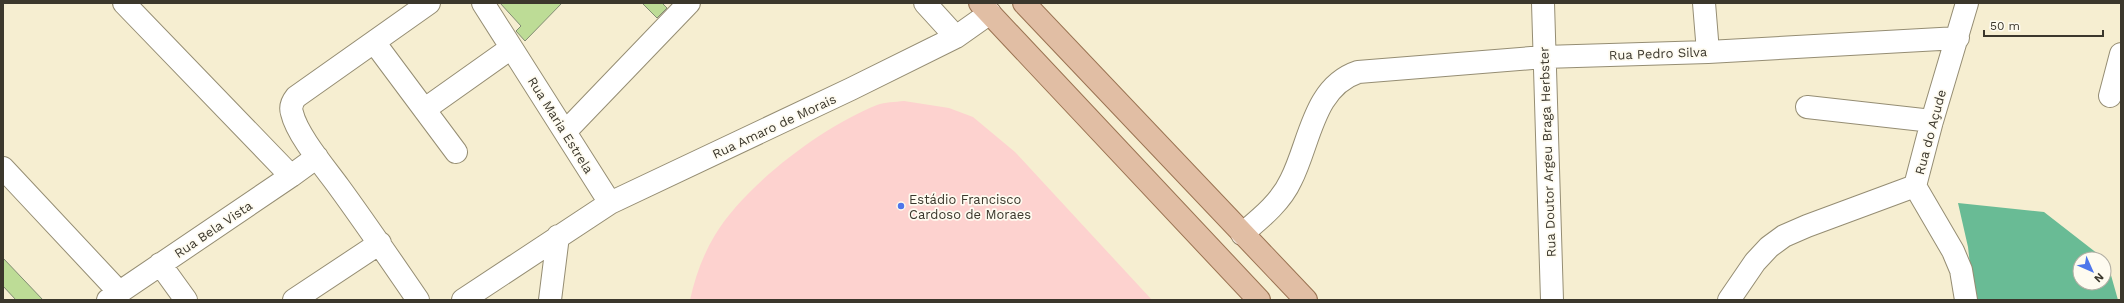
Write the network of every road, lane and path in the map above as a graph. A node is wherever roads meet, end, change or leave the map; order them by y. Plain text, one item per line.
1 (124, 3) edge
2 (429, 3) edge
3 (483, 3) edge
4 (689, 3) edge
5 (925, 3) edge
6 (1025, 3) edge
7 (1544, 3) edge
8 (1704, 3) edge
9 (1967, 3) edge
10 (985, 8) edge
11 (956, 37) junction
12 (1958, 38) junction
13 (374, 42) junction
14 (511, 48) junction
15 (1708, 52) junction
16 (2121, 54) edge
17 (1544, 57) junction
18 (2110, 96) dead end
19 (1807, 107) dead end
20 (425, 109) junction
21 (1932, 121) junction
22 (566, 131) junction
23 (456, 152) dead end
24 (317, 157) junction
25 (3, 168) edge
26 (291, 176) junction
27 (1916, 186) junction
28 (610, 203) junction
29 (1242, 234) junction
30 (558, 236) junction
31 (380, 243) junction
32 (160, 264) junction
33 (114, 296) edge
34 (186, 300) edge
35 (294, 300) edge
36 (418, 300) edge
37 (463, 300) edge
38 (550, 300) edge
39 (1259, 300) edge
40 (1306, 300) edge
41 (1552, 300) edge
42 (1729, 300) edge
43 (1966, 300) edge

1 - 26 street
2 - 13 street
3 - 14 street, Rua Maria Estrela
4 - 22 street
5 - 11 street
6 - 29 main road
7 - 17 street, Rua Doutor Argeu Braga Herbster
8 - 15 street
9 - 12 street, Rua do Açude
10 - 11 street, Rua Amaro de Morais
10 - 39 main road
11 - 28 street, Rua Amaro de Morais
12 - 15 street, Rua Pedro Silva
12 - 21 street, Rua do Açude
13 - 20 street
13 - 24 street
14 - 20 street
14 - 22 street, Rua Maria Estrela
15 - 17 street, Rua Pedro Silva
16 - 18 street
17 - 29 street, Rua Pedro Silva
17 - 41 street, Rua Doutor Argeu Braga Herbster
19 - 21 street
20 - 23 street
21 - 27 street, Rua do Açude
22 - 28 street, Rua Maria Estrela
24 - 26 street, Rua Bela Vista
24 - 31 street
25 - 33 street
26 - 32 street, Rua Bela Vista
27 - 42 street
27 - 43 street, Rua do Açude
28 - 30 street, Rua Amaro de Morais
29 - 40 main road
30 - 37 street, Rua Amaro de Morais
30 - 38 street
31 - 35 street
31 - 36 street
32 - 33 street, Rua Bela Vista
32 - 34 street

